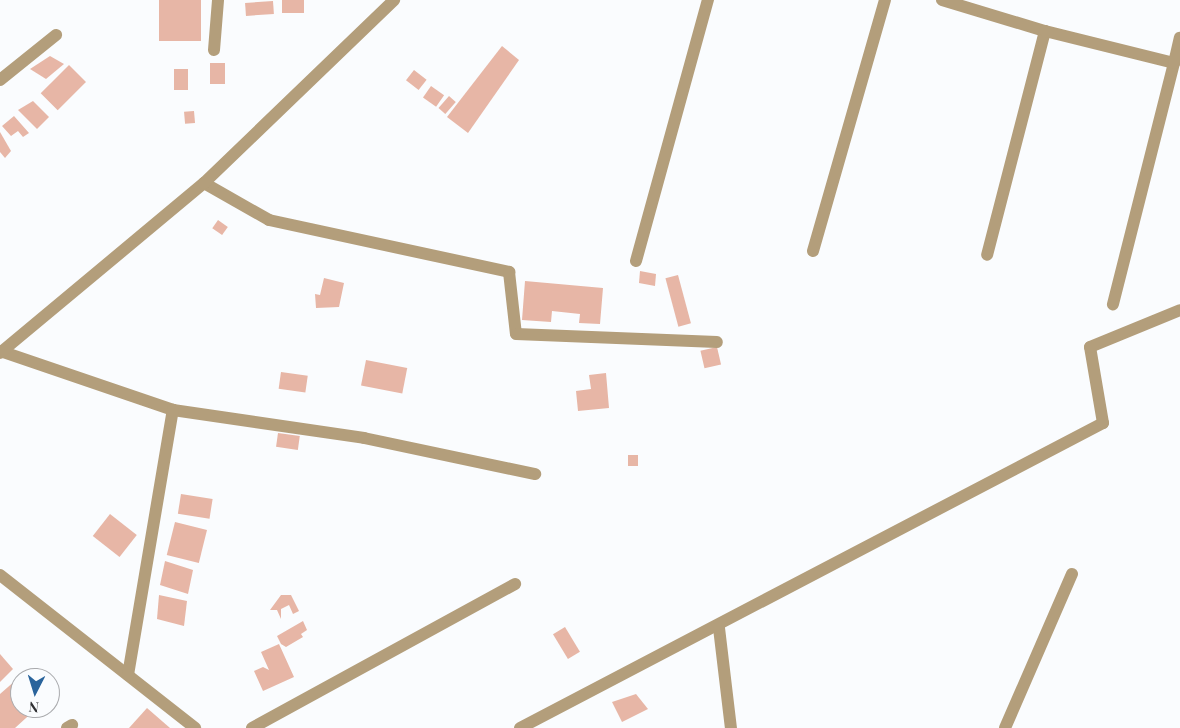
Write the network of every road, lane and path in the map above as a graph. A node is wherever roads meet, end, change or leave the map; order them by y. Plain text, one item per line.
1 (218, 0) edge
2 (394, 0) edge
3 (708, 0) edge
4 (885, 0) edge
5 (942, 0) edge
6 (1045, 31) junction
7 (56, 35) dead end
8 (1180, 38) edge
9 (214, 50) dead end
10 (1174, 63) junction
11 (0, 80) edge
12 (204, 183) junction
13 (813, 251) dead end
14 (987, 254) dead end
15 (636, 261) dead end
16 (1113, 304) dead end
17 (1180, 310) edge
18 (717, 342) dead end
19 (0, 352) edge
20 (173, 410) junction
21 (536, 474) dead end
22 (1072, 574) dead end
23 (0, 575) edge
24 (515, 584) dead end
25 (719, 628) junction
26 (128, 675) junction
27 (195, 728) edge
28 (252, 728) edge
29 (520, 728) edge
30 (732, 728) edge
31 (1005, 728) edge

1 - 9 street
2 - 12 street
3 - 15 street
4 - 13 street
5 - 6 street
6 - 10 street
6 - 14 street
7 - 11 street
8 - 10 street
10 - 16 street
12 - 18 street
12 - 19 street
17 - 25 street
19 - 20 street
20 - 21 street
20 - 26 street
22 - 31 street
23 - 26 street
24 - 28 street
25 - 29 street
25 - 30 street
26 - 27 street

